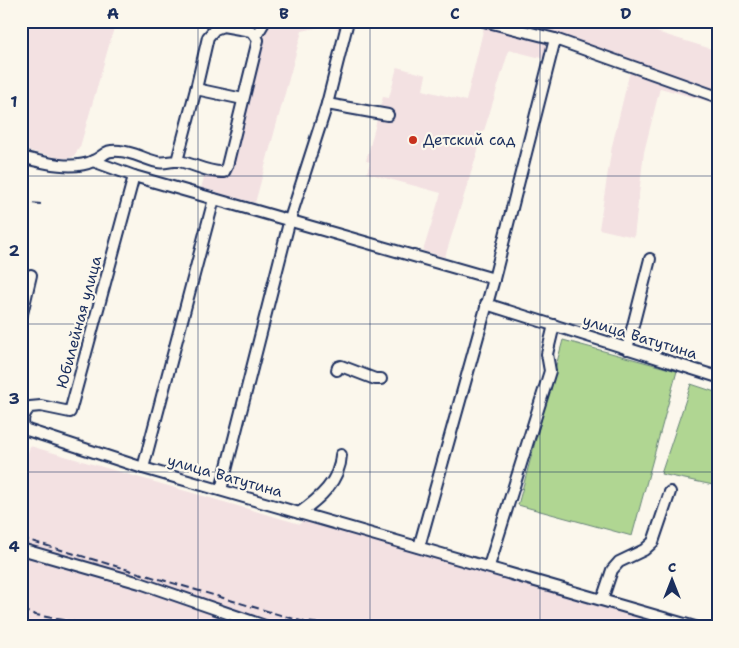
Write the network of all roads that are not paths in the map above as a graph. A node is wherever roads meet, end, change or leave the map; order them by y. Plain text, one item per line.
1 (265, 21) edge
2 (348, 21) edge
3 (484, 21) edge
4 (256, 36) junction
5 (555, 39) junction
6 (196, 89) junction
7 (718, 97) edge
8 (243, 99) junction
9 (327, 104) junction
10 (388, 115) dead end
11 (21, 157) edge
12 (93, 161) junction
13 (177, 161) junction
14 (134, 176) junction
15 (214, 199) junction
16 (290, 220) junction
17 (650, 259) dead end
18 (31, 275) dead end
19 (494, 279) junction
20 (486, 304) junction
21 (21, 318) edge
22 (554, 326) junction
23 (627, 348) junction
24 (337, 370) dead end
25 (718, 377) edge
26 (381, 379) dead end
27 (22, 431) edge
28 (342, 455) dead end
29 (143, 468) junction
30 (220, 490) junction
31 (670, 492) dead end
32 (299, 513) junction
33 (419, 546) junction
34 (21, 549) edge
35 (489, 566) junction
36 (602, 600) junction
37 (268, 627) edge
38 (695, 627) edge

1 - 4 street
2 - 9 street
3 - 5 street
4 - 6 street
4 - 8 street
5 - 7 street
5 - 19 street
6 - 8 street
6 - 13 street
8 - 13 street
9 - 10 street
9 - 16 street
11 - 12 street
12 - 13 street
12 - 14 street
14 - 15 street
14 - 27 street, Юбилейная улица
15 - 16 street
15 - 29 street
16 - 19 street
16 - 30 street
17 - 23 street
18 - 21 street
19 - 20 street
20 - 22 street, улица Ватутина
20 - 33 street
22 - 23 street, улица Ватутина
22 - 35 street
23 - 25 street, улица Ватутина
24 - 26 street
27 - 29 street, улица Ватутина
28 - 32 street
29 - 30 street, улица Ватутина
30 - 32 street, улица Ватутина
31 - 36 street
32 - 33 street, улица Ватутина
33 - 35 street, улица Ватутина
34 - 37 street
35 - 36 street, улица Ватутина
36 - 38 street, улица Ватутина

